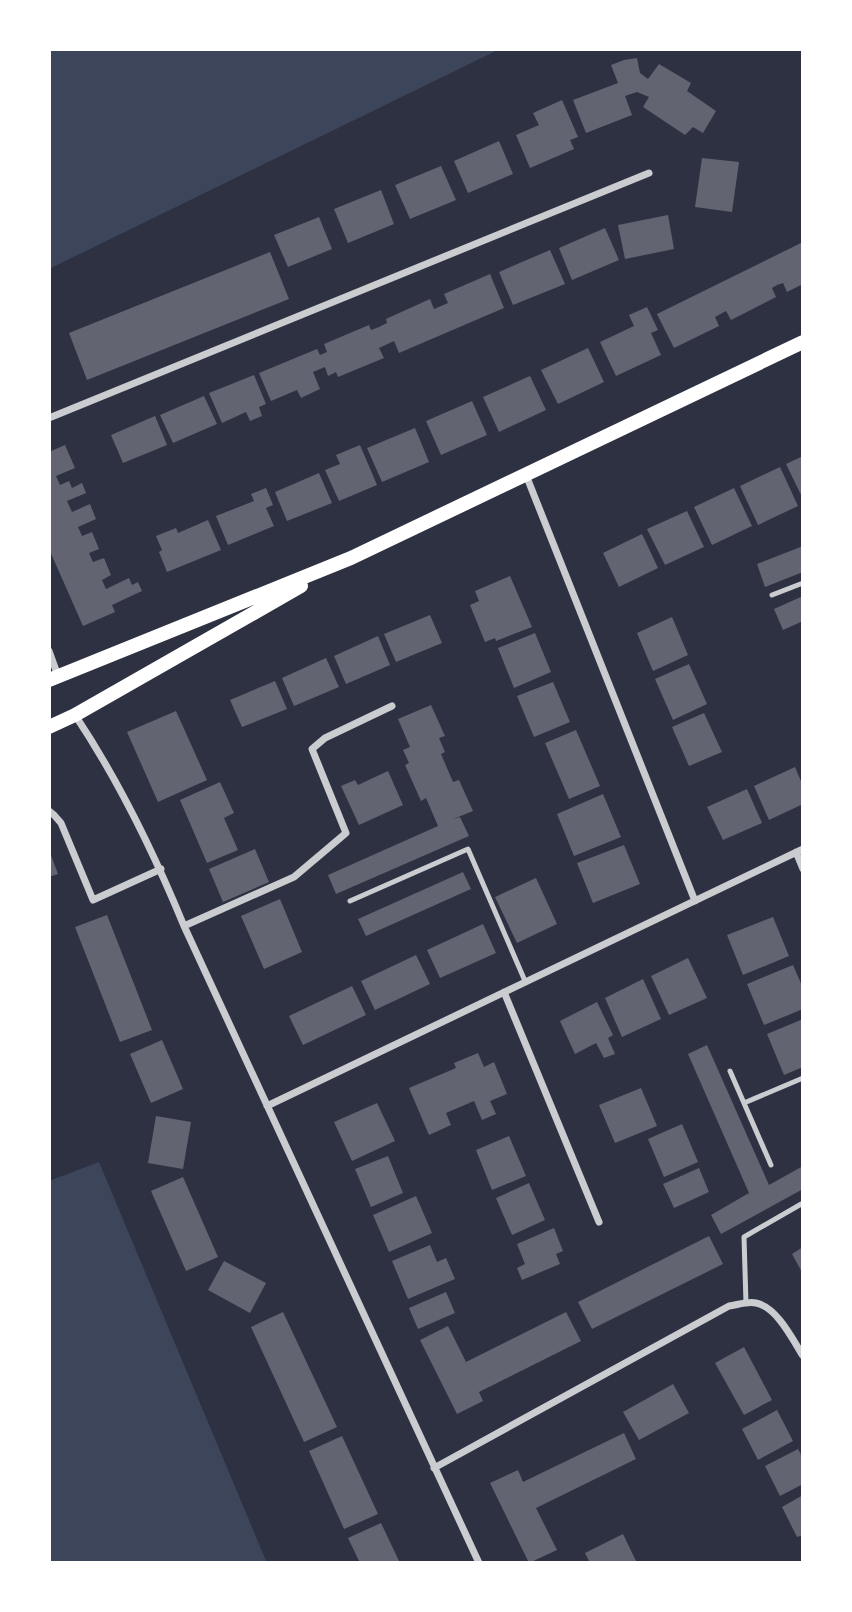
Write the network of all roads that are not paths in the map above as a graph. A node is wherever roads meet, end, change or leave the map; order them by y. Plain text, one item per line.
1 (649, 173) dead end
2 (803, 342) edge
3 (49, 418) edge
4 (526, 475) junction
5 (351, 558) junction
6 (803, 583) edge
7 (772, 595) dead end
8 (49, 651) edge
9 (54, 678) edge
10 (392, 706) dead end
11 (75, 715) junction
12 (49, 727) edge
13 (49, 811) edge
14 (800, 850) edge
15 (161, 869) junction
16 (803, 869) edge
17 (350, 901) dead end
18 (695, 901) junction
19 (184, 926) junction
20 (525, 981) junction
21 (504, 992) junction
22 (730, 1071) dead end
23 (803, 1078) edge
24 (744, 1103) junction
25 (267, 1105) junction
26 (771, 1165) dead end
27 (803, 1203) edge
28 (599, 1222) dead end
29 (747, 1303) junction
30 (803, 1356) edge
31 (434, 1468) junction
32 (479, 1563) edge

1 - 3 street
2 - 4 main road
4 - 5 main road
4 - 18 street
5 - 9 main road
5 - 11 main road
6 - 7 lane
8 - 9 street
10 - 19 street
11 - 12 main road
11 - 15 street
13 - 15 street
14 - 16 street
14 - 18 street
15 - 19 street
17 - 20 lane
18 - 20 street
19 - 25 street
20 - 21 street
21 - 25 street
21 - 28 street
22 - 24 lane
23 - 24 lane
24 - 26 lane
25 - 31 street
27 - 29 lane
29 - 30 street
29 - 31 street
31 - 32 street

